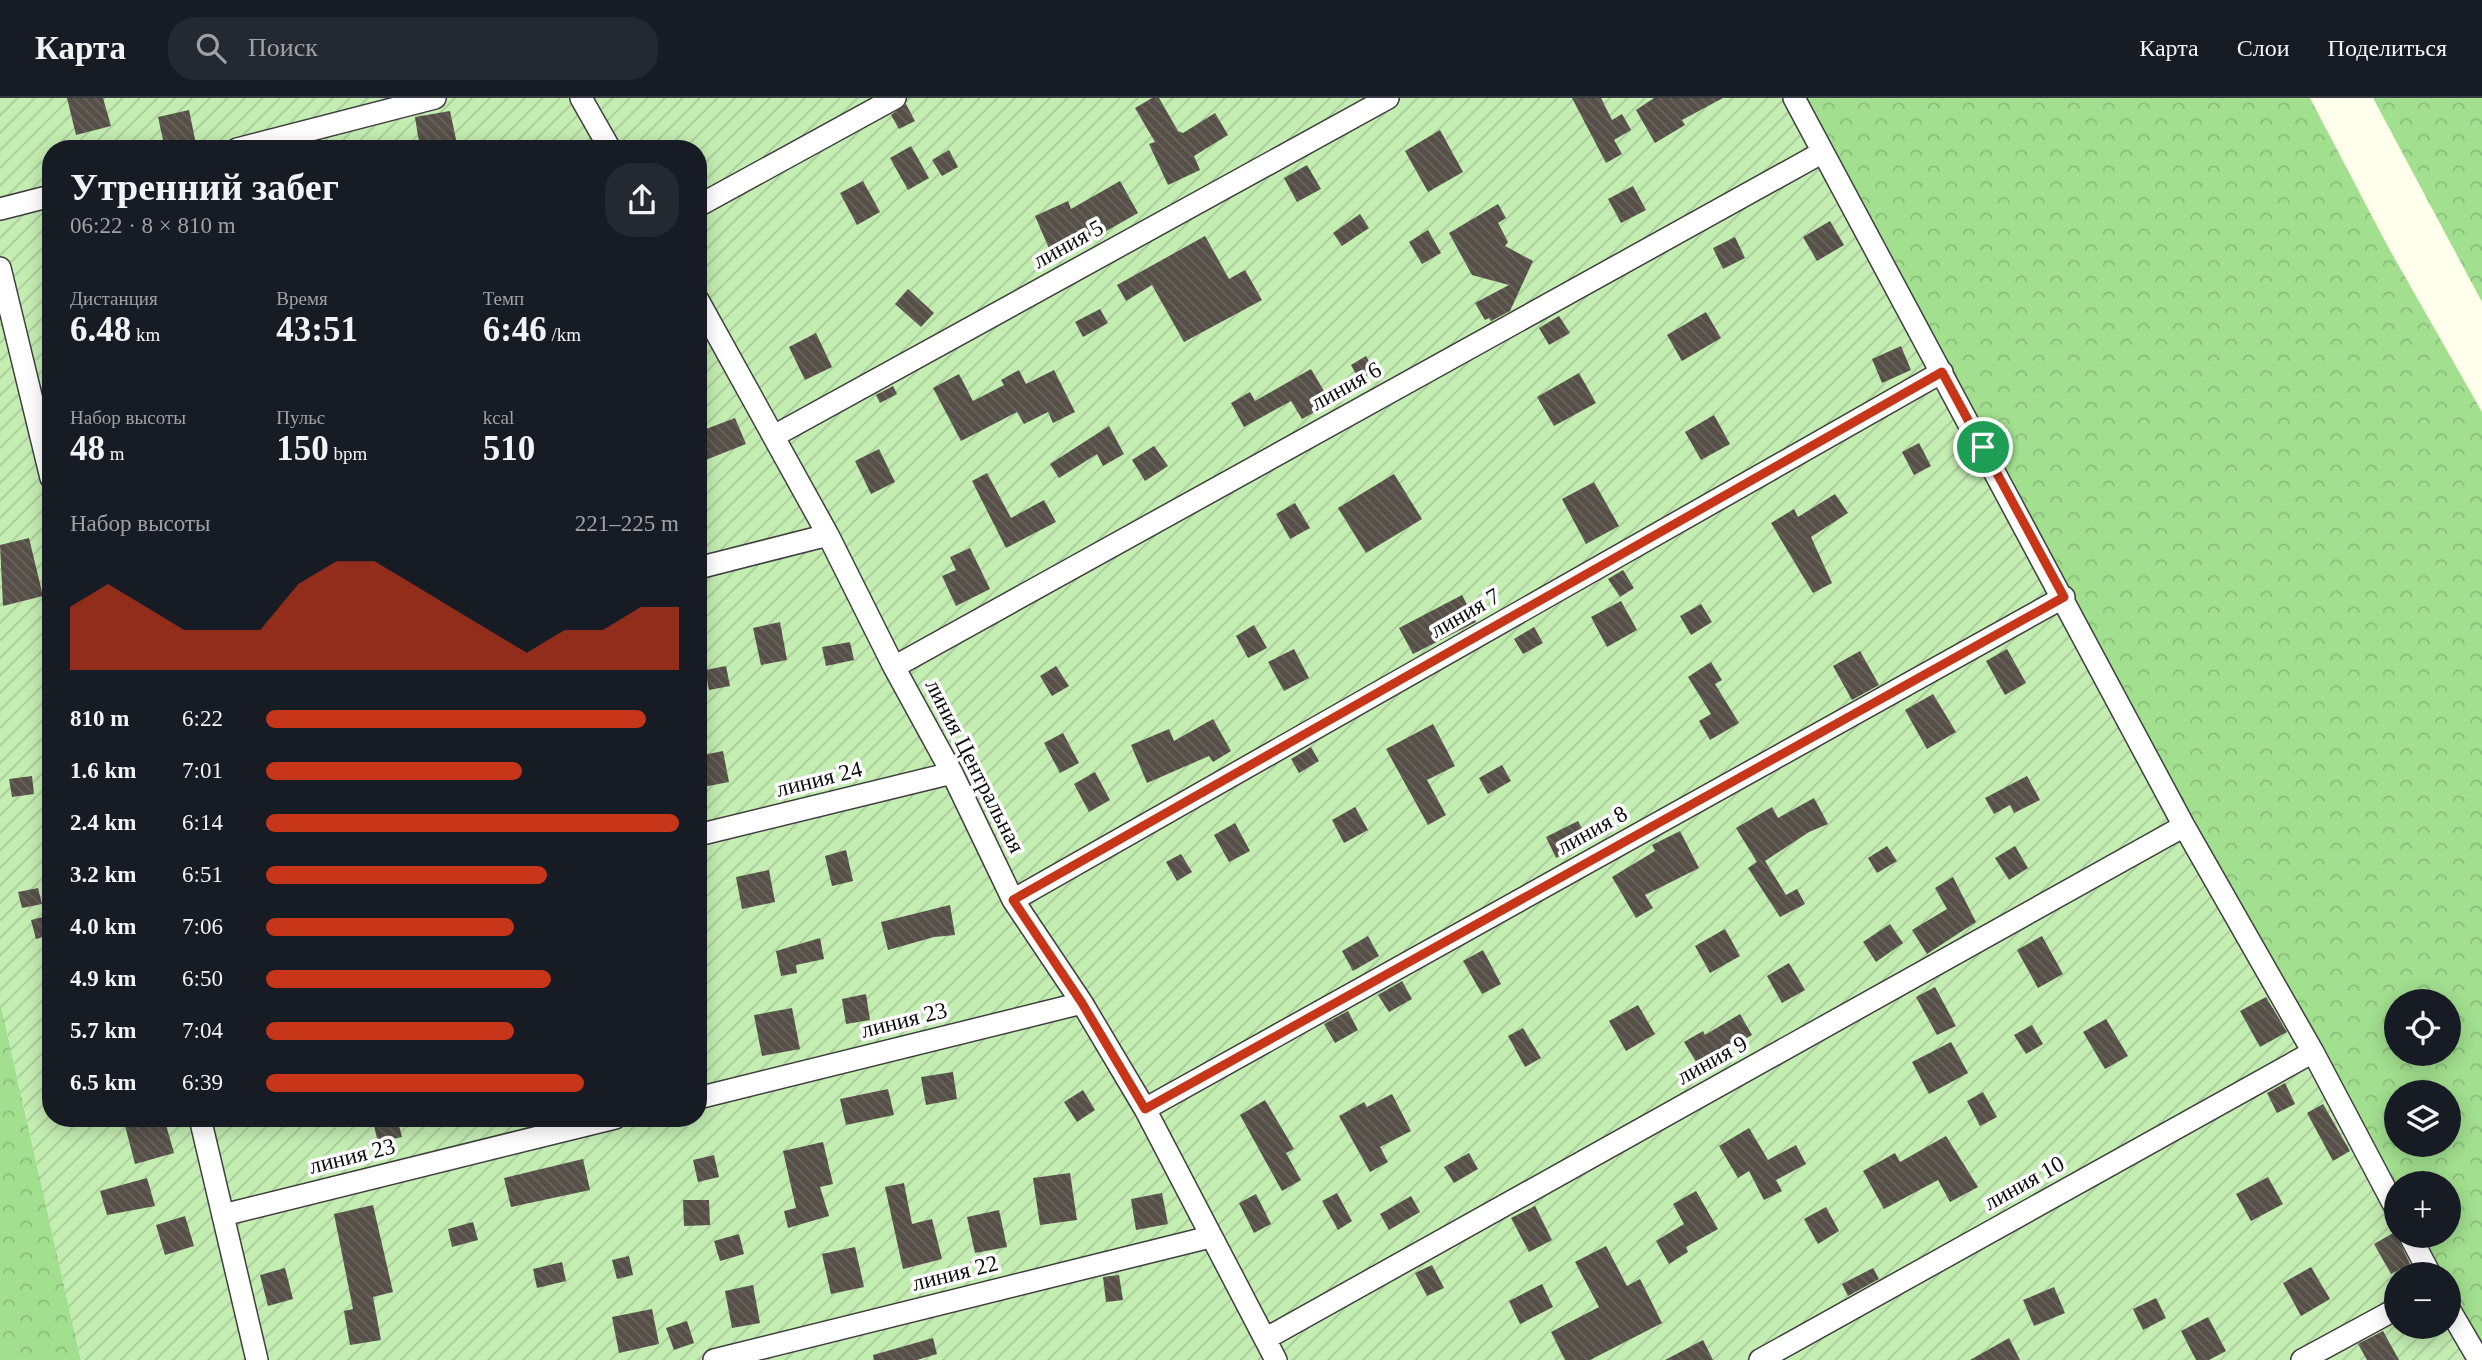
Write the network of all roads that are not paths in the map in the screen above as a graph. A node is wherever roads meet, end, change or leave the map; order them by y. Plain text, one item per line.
1 (435, 98) edge
2 (581, 98) edge
3 (895, 98) edge
4 (1388, 98) edge
5 (1794, 98) edge
6 (272, 140) edge
7 (605, 140) edge
8 (1823, 152) junction
9 (42, 198) edge
10 (707, 201) edge
11 (0, 209) edge
12 (0, 268) edge
13 (707, 317) edge
14 (1942, 372) junction
15 (774, 436) junction
16 (42, 439) edge
17 (828, 535) junction
18 (707, 566) edge
19 (2064, 597) junction
20 (894, 667) junction
21 (952, 773) junction
22 (2184, 826) junction
23 (707, 833) edge
24 (1013, 900) junction
25 (1082, 1003) junction
26 (2312, 1052) junction
27 (707, 1096) edge
28 (1145, 1109) junction
29 (202, 1127) edge
30 (579, 1127) edge
31 (2384, 1187) edge
32 (223, 1215) junction
33 (1210, 1237) junction
34 (2384, 1316) edge
35 (2461, 1329) edge
36 (1265, 1339) junction
37 (257, 1360) edge
38 (714, 1360) edge
39 (1276, 1360) edge
40 (1760, 1360) edge
41 (2302, 1360) edge
42 (2479, 1360) edge

1 - 6 street
2 - 7 street
3 - 10 street
4 - 15 street, линия 5
5 - 8 street
8 - 14 street
8 - 20 street, линия 6
9 - 11 street
12 - 16 street
13 - 15 street, линия Центральная
14 - 19 street
14 - 24 street, линия 7
15 - 17 street, линия Центральная
17 - 18 street
17 - 20 street, линия Центральная
19 - 22 street
19 - 28 street, линия 8
20 - 21 street, линия Центральная
21 - 23 street, линия 24
21 - 24 street, линия Центральная
22 - 26 street
22 - 36 street, линия 9
24 - 25 street, линия Центральная
25 - 27 street, линия 23
25 - 28 street, линия Центральная
26 - 31 street
26 - 40 street, линия 10
28 - 33 street, линия Центральная
29 - 32 street
30 - 32 street, линия 23
32 - 37 street
33 - 36 street, линия Центральная
33 - 38 street, линия 22
34 - 41 street
35 - 42 street
36 - 39 street, линия Центральная

